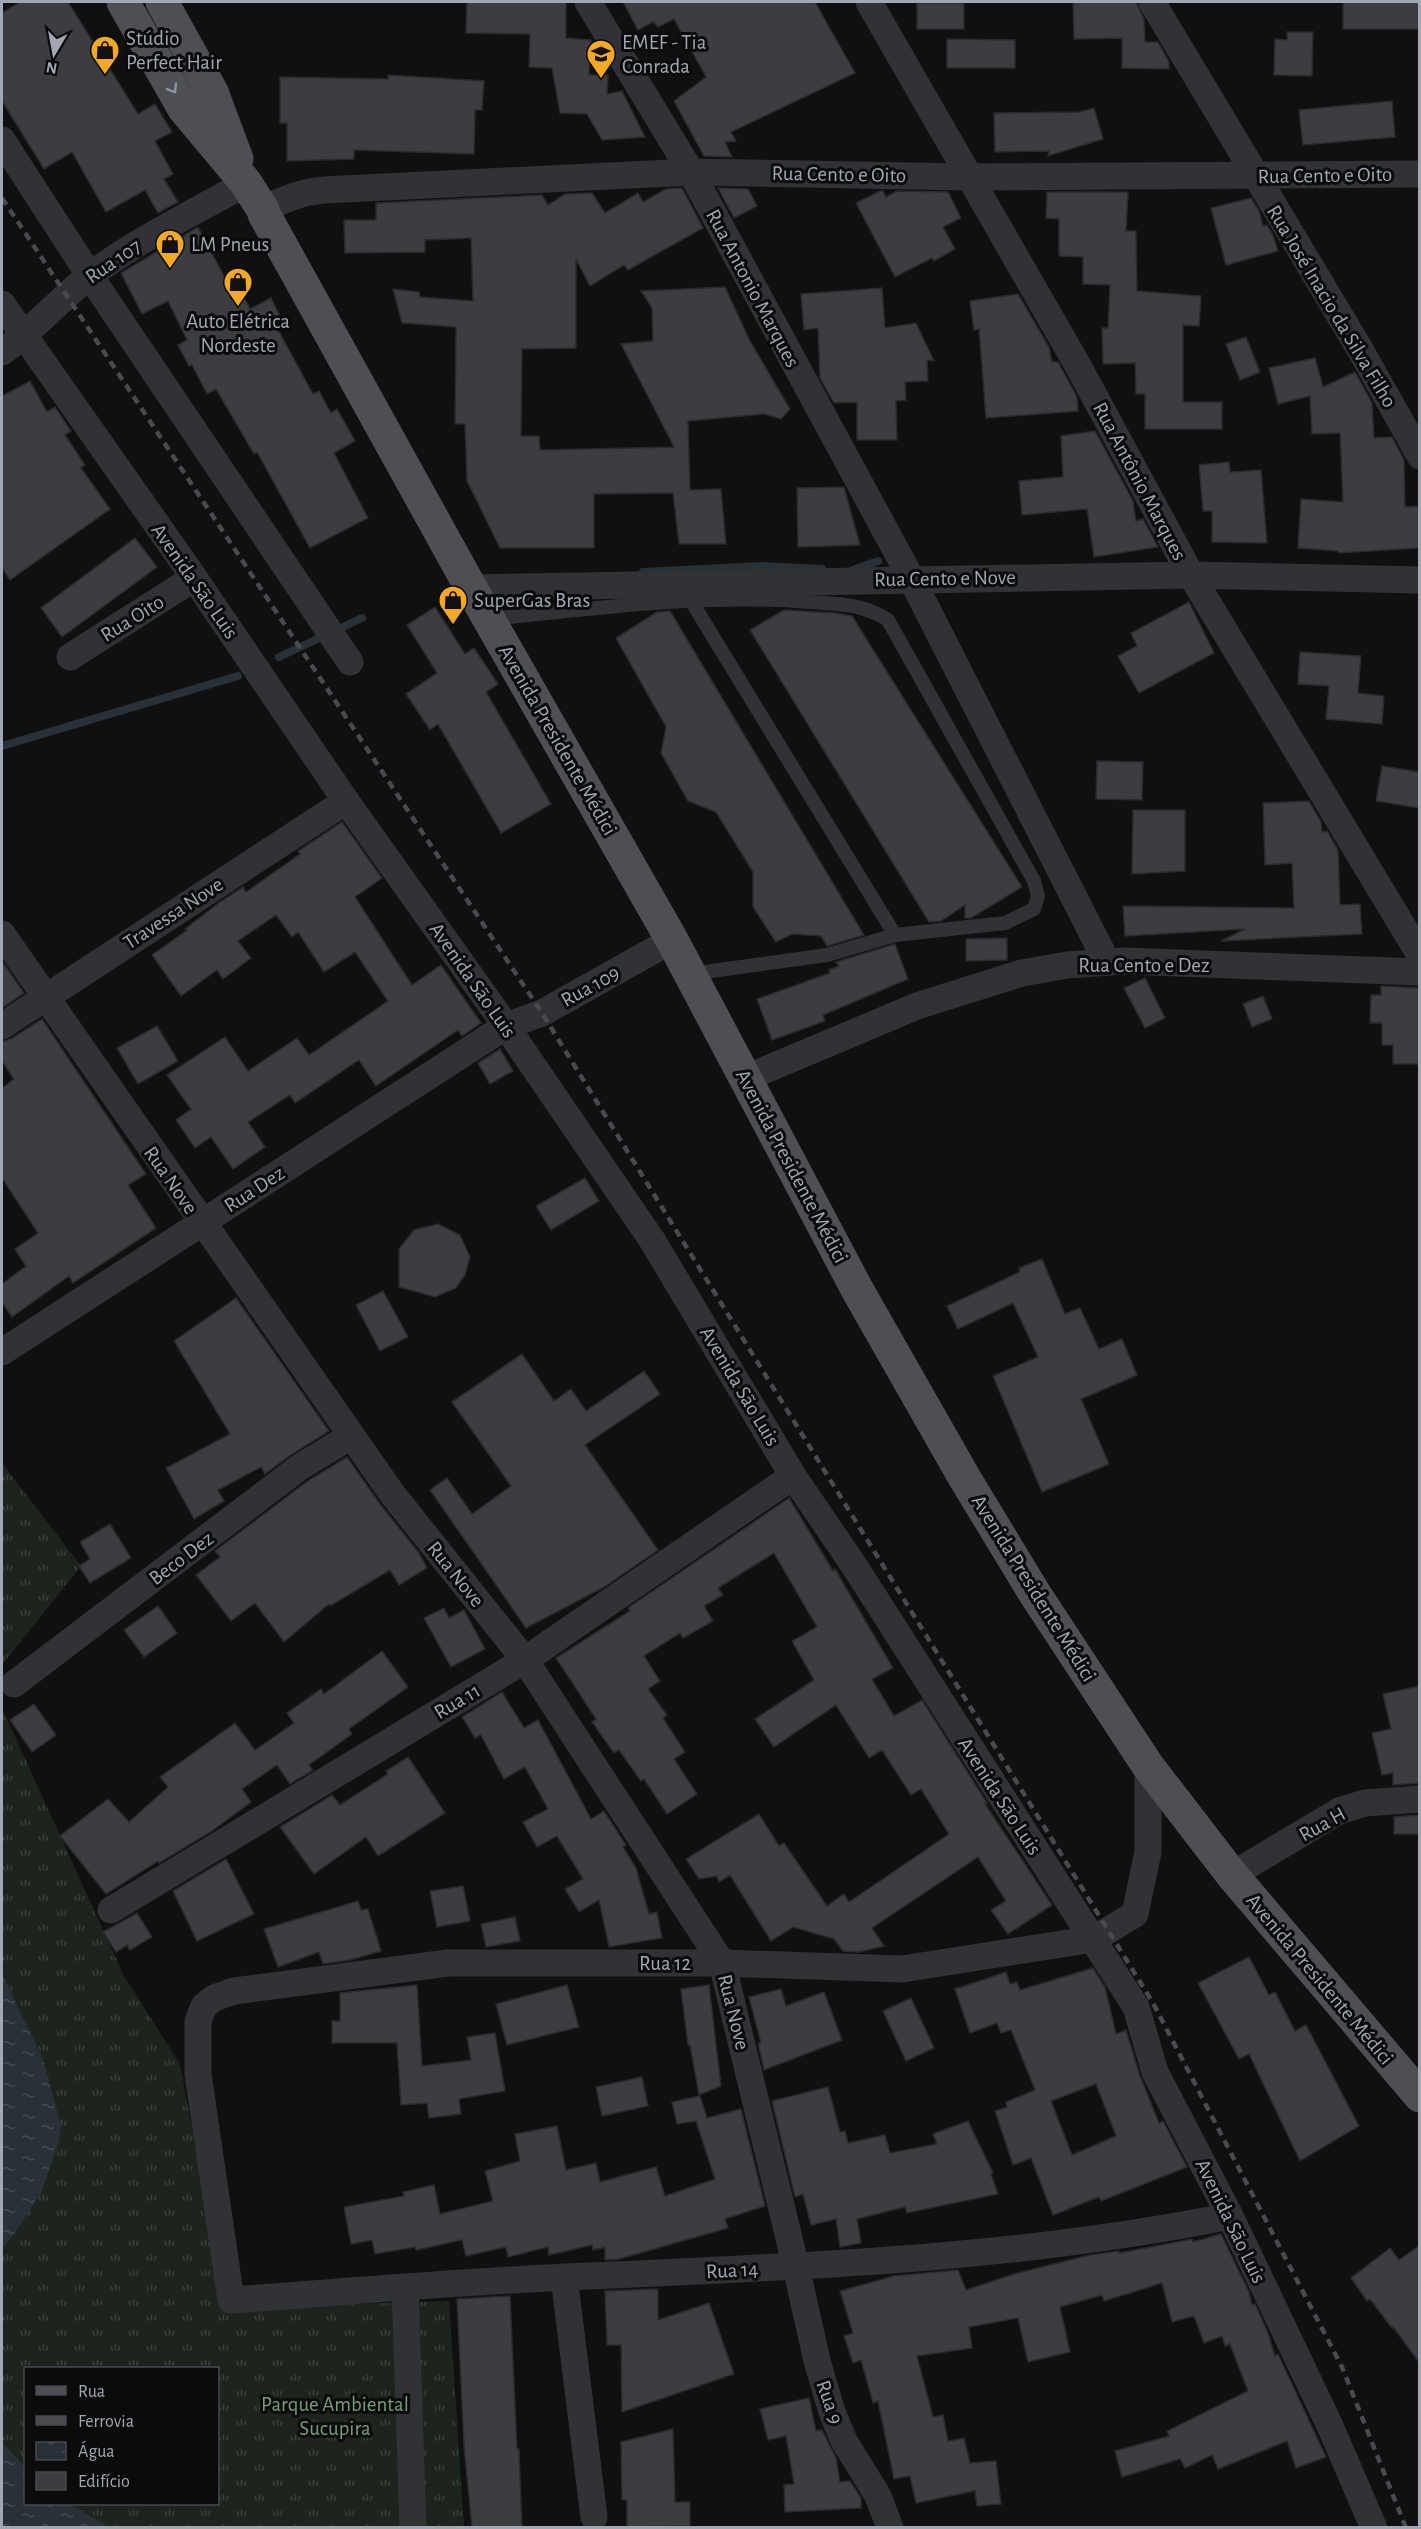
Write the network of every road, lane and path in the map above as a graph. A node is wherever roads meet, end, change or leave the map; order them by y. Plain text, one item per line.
1 (123, 2) edge
2 (162, 2) edge
3 (588, 2) edge
4 (869, 2) edge
5 (1152, 2) edge
6 (2, 140) edge
7 (691, 172) junction
8 (1419, 174) edge
9 (1255, 176) junction
10 (968, 177) junction
11 (255, 196) junction
12 (90, 276) junction
13 (2, 304) edge
14 (12, 345) edge
15 (1419, 456) edge
16 (1191, 575) junction
17 (194, 578) junction
18 (911, 579) junction
19 (1419, 580) edge
20 (471, 588) junction
21 (690, 599) junction
22 (489, 619) junction
23 (344, 654) dead end
24 (70, 657) dead end
25 (346, 801) junction
26 (2, 934) edge
27 (895, 936) junction
28 (672, 940) junction
29 (1419, 955) edge
30 (1107, 962) junction
31 (1419, 972) edge
32 (690, 974) junction
33 (44, 998) junction
34 (2, 1026) edge
35 (506, 1026) junction
36 (746, 1078) junction
37 (202, 1223) junction
38 (2, 1352) edge
39 (351, 1436) junction
40 (793, 1476) junction
41 (525, 1660) junction
42 (14, 1684) dead end
43 (1148, 1766) junction
44 (1419, 1799) edge
45 (1232, 1875) junction
46 (111, 1910) dead end
47 (1094, 1939) junction
48 (722, 1964) junction
49 (1419, 2096) edge
50 (1230, 2216) junction
51 (796, 2267) junction
52 (564, 2277) junction
53 (405, 2288) junction
54 (231, 2300) joint
55 (594, 2517) dead end
56 (413, 2528) edge
57 (890, 2528) edge
58 (1374, 2528) edge

1 -> 11 main road, Avenida Presidente Médici
2 - 11 main road, Avenida Presidente Médici
3 - 7 street, Rua Antonio Marques
4 - 10 street, Rua Antônio Marques
5 - 9 street, Rua José Inacio da Silva Filho
6 - 12 street
7 - 10 street, Rua Cento e Oito
7 - 11 street, Rua Cento e Oito
7 - 18 street, Rua Antonio Marques
8 - 9 street, Rua Cento e Oito
9 - 10 street, Rua Cento e Oito
9 - 15 street, Rua José Inacio da Silva Filho
10 - 16 street, Rua Antônio Marques
11 - 12 street, Rua 107
11 - 20 main road, Avenida Presidente Médici
12 - 14 street, Rua 107
12 - 23 street
13 - 14 street, Avenida São Luis
14 - 17 street, Avenida São Luis
16 - 18 street, Rua Cento e Nove
16 - 19 street, Rua Cento e Nove
16 - 29 street, Rua Antônio Marques
17 - 24 street, Rua Oito
17 - 25 street, Avenida São Luis
18 - 20 street, Rua Cento e Nove
18 - 30 street, Rua Antonio Marques
20 - 22 main road, Avenida Presidente Médici
21 - 22 lane
21 - 27 lane
21 - 27 lane
22 - 28 main road, Avenida Presidente Médici
25 - 33 street, Travessa Nove
25 - 35 street, Avenida São Luis
26 - 33 street, Rua Nove
27 - 32 lane
28 - 32 main road, Avenida Presidente Médici
28 - 35 street, Rua 109
30 - 31 street, Rua Cento e Dez
30 - 36 street, Rua Cento e Dez
32 - 36 main road, Avenida Presidente Médici
33 - 34 street, Travessa Nove
33 - 37 street, Rua Nove
35 - 37 street, Rua Dez
35 - 40 street, Avenida São Luis
36 - 43 main road, Avenida Presidente Médici
37 - 38 street, Rua Dez
37 - 39 street, Rua Nove
39 - 41 street, Rua Nove
39 - 42 street, Beco Dez
40 - 41 street, Rua 11
40 - 47 street, Avenida São Luis
41 - 46 street, Rua 11
41 - 48 street, Rua Nove
43 - 45 main road, Avenida Presidente Médici
43 - 47 street
44 - 45 street, Rua H
45 - 49 main road, Avenida Presidente Médici
47 - 48 street, Rua 12
47 - 50 street, Avenida São Luis
48 - 51 street, Rua Nove
48 - 54 street, Rua 12
50 - 51 street, Rua 14
50 - 58 street, Avenida São Luis
51 - 52 street, Rua 14
51 - 57 street, Rua 9
52 - 53 street, Rua 14
52 - 55 street
53 - 54 street, Rua 14
53 - 56 street

